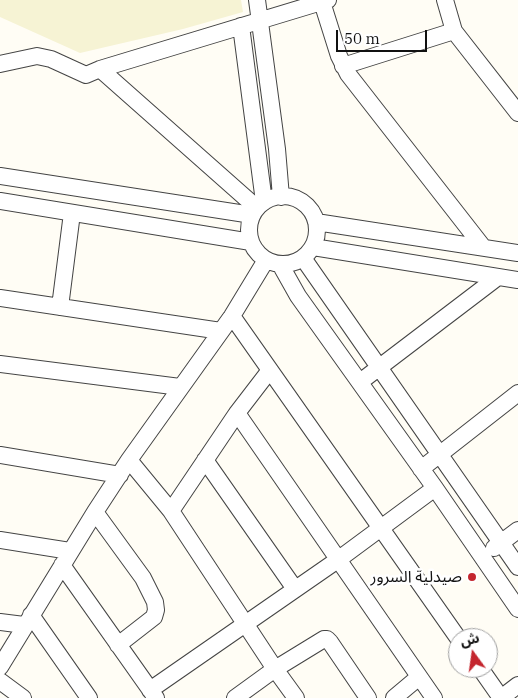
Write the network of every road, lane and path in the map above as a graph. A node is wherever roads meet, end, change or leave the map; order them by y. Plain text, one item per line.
1 (257, 0) edge
2 (445, 0) edge
3 (325, 1) edge
4 (260, 20) junction
5 (241, 26) junction
6 (454, 31) junction
7 (0, 64) edge
8 (343, 66) junction
9 (100, 69) junction
10 (518, 113) edge
11 (0, 176) edge
12 (117, 193) junction
13 (280, 197) junction
14 (0, 201) edge
15 (258, 208) junction
16 (72, 213) junction
17 (113, 219) junction
18 (316, 222) junction
19 (250, 242) junction
20 (483, 247) junction
21 (308, 252) junction
22 (518, 252) edge
23 (273, 262) junction
24 (498, 276) junction
25 (518, 280) edge
26 (0, 298) edge
27 (60, 306) junction
28 (232, 316) junction
29 (221, 331) junction
30 (0, 364) edge
31 (380, 367) junction
32 (270, 370) junction
33 (360, 382) junction
34 (180, 387) junction
35 (518, 393) edge
36 (237, 413) junction
37 (440, 454) junction
38 (0, 455) edge
39 (129, 460) junction
40 (206, 460) junction
41 (421, 469) junction
42 (120, 475) junction
43 (435, 488) junction
44 (171, 511) junction
45 (95, 512) junction
46 (380, 528) junction
47 (518, 530) edge
48 (0, 540) edge
49 (501, 543) junction
50 (482, 557) junction
51 (66, 558) junction
52 (339, 559) junction
53 (518, 567) edge
54 (295, 589) junction
55 (518, 609) edge
56 (28, 620) junction
57 (0, 622) edge
58 (245, 624) junction
59 (451, 628) edge
60 (118, 645) junction
61 (0, 667) edge
62 (275, 670) junction
63 (419, 677) junction
64 (487, 678) edge
65 (0, 682) edge
66 (518, 685) edge
67 (153, 694) edge
68 (23, 698) edge
69 (89, 698) edge
70 (235, 698) edge
71 (296, 698) edge
72 (368, 698) edge
73 (394, 698) edge
74 (434, 698) edge
75 (501, 698) edge

1 - 4 street
2 - 6 street
3 - 4 street
3 - 8 street
4 - 5 street
4 - 13 street
5 - 9 street
5 - 15 street
6 - 8 street
6 - 10 street
7 - 9 street
8 - 20 street
9 - 15 street
11 - 12 street
12 - 15 street
12 - 17 street
13 - 15 street
13 - 18 street
14 - 16 street
15 - 19 street
16 - 17 street
16 - 27 street
17 - 19 street
18 - 20 street
18 - 21 street
19 - 23 street
20 - 22 street
21 - 23 street
21 - 24 street
21 - 31 street
23 - 28 street
23 - 33 street
24 - 25 street
24 - 31 street
26 - 27 street
27 - 29 street
28 - 29 street
28 - 32 street
29 - 34 street
30 - 34 street
31 - 33 street
31 - 37 street
32 - 36 street
32 - 46 street
33 - 41 street
34 - 39 street
35 - 37 street
36 - 40 street
36 - 52 street
37 - 41 street
37 - 49 street
38 - 42 street
39 - 42 street
39 - 44 street
40 - 44 street
40 - 54 street
41 - 43 street
42 - 45 street
43 - 46 street
43 - 50 street
44 - 58 street
45 - 51 street
45 - 60 street
46 - 52 street
46 - 59 street
47 - 49 street
48 - 51 street
49 - 50 street
49 - 53 street
50 - 55 street
51 - 56 street
51 - 60 street
52 - 54 street
52 - 63 street
54 - 58 street
56 - 57 street
56 - 61 street
56 - 69 street
58 - 62 street
58 - 67 street
60 - 67 street
62 - 70 street
62 - 71 street
62 - 72 street
63 - 73 street
63 - 74 street
64 - 75 street
65 - 68 street
66 - 75 street

